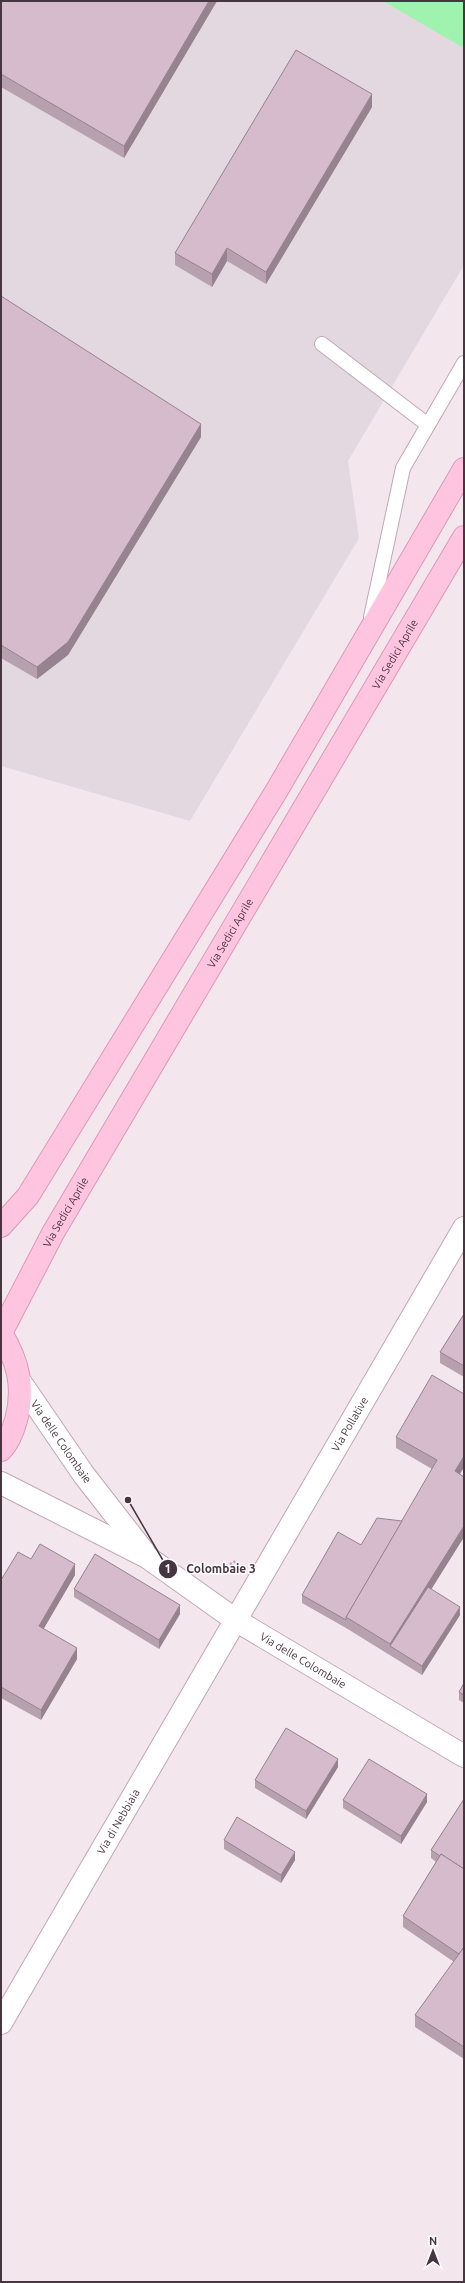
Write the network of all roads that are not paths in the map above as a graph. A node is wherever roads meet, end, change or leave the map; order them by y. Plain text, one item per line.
1 (322, 344) dead end
2 (464, 363) edge
3 (428, 425) junction
4 (464, 469) edge
5 (464, 537) edge
6 (368, 634) junction
7 (1, 1226) edge
8 (464, 1228) edge
9 (1, 1333) edge
10 (21, 1383) junction
11 (1, 1450) edge
12 (1, 1483) edge
13 (147, 1557) junction
14 (237, 1621) junction
15 (464, 1756) edge
16 (1, 2023) edge

1 - 3 lane
2 - 3 lane
3 - 6 lane
4 - 6 main road
5 - 9 main road, Via Sedici Aprile
6 - 7 main road
8 - 14 street, Via Pollative
9 - 10 main road, Via Sedici Aprile
10 - 11 main road, Via Sedici Aprile
10 - 13 street, Via delle Colombaie
12 - 13 street, Via delle Colombaie
13 - 14 street, Via delle Colombaie
14 - 15 street, Via delle Colombaie
14 - 16 street, Via di Nebbiaia

